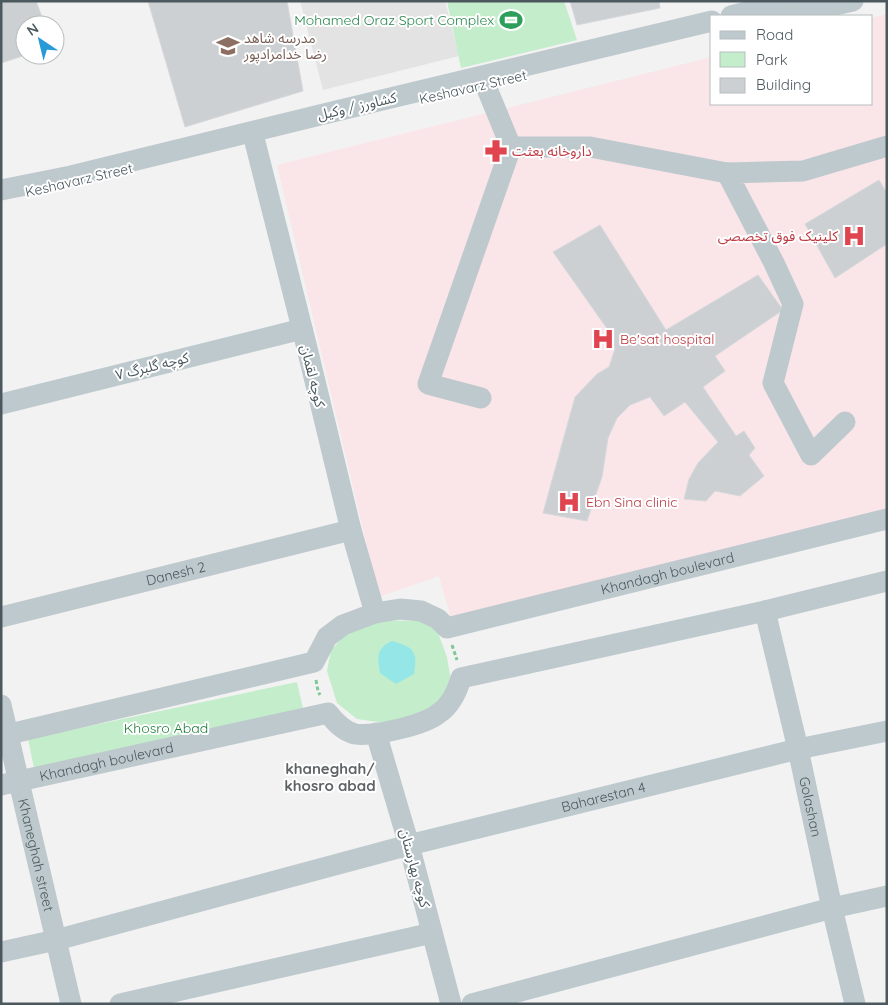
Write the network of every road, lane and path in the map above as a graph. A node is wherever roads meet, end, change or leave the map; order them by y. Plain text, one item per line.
1 (790, 1) edge
2 (853, 1) edge
3 (735, 15) edge
4 (790, 15) edge
5 (710, 21) edge
6 (710, 33) edge
7 (485, 84) junction
8 (254, 138) junction
9 (887, 146) edge
10 (510, 147) junction
11 (727, 173) junction
12 (1, 190) edge
13 (1, 198) edge
14 (302, 329) junction
15 (481, 398) dead end
16 (1, 404) edge
17 (845, 422) dead end
18 (887, 519) edge
19 (351, 530) junction
20 (887, 581) edge
21 (765, 610) junction
22 (375, 613) junction
23 (1, 617) edge
24 (447, 628) junction
25 (314, 662) junction
26 (461, 678) junction
27 (1, 705) edge
28 (328, 713) junction
29 (887, 731) edge
30 (376, 733) junction
31 (5, 736) edge
32 (798, 749) junction
33 (10, 783) edge
34 (409, 845) junction
35 (887, 896) edge
36 (832, 908) junction
37 (432, 933) junction
38 (56, 940) junction
39 (1, 952) edge
40 (70, 1004) edge
41 (120, 1004) edge
42 (451, 1004) edge
43 (472, 1004) edge
44 (855, 1004) edge

1 - 3 street
2 - 4 street
5 - 12 street, کشاورز / وکیل
6 - 7 street, Keshavarz Street
7 - 8 street, Keshavarz Street
7 - 10 street
8 - 13 street, Keshavarz Street
8 - 14 street, کوچه لقمان
9 - 11 street
10 - 11 street
10 - 15 street
11 - 17 street
14 - 16 street, کوچه گلبرگ ۷
14 - 19 street, کوچه لقمان
18 - 24 street, Khandagh boulevard
19 - 22 street, کوچه لقمان
19 - 23 street, Danesh 2
20 - 21 street
21 - 26 street
21 - 32 street, Golashan
22 - 24 street
22 - 25 street
24 - 26 path
25 - 28 path
25 - 31 street
26 - 30 street
27 - 31 street, Khaneghah street
28 - 30 street
28 - 33 street, Khandagh boulevard
29 - 32 street, Baharestan 4
30 - 34 street, کوچه بهارستان
31 - 33 street, Khaneghah street
32 - 34 street, Baharestan 4
32 - 36 street, Golashan
33 - 38 street, Khaneghah street
34 - 37 street, کوچه بهارستان
34 - 38 street, Baharestan 4
35 - 36 street
36 - 43 street
36 - 44 street, Golashan
37 - 41 street
37 - 42 street, کوچه بهارستان
38 - 39 street, Baharestan 4
38 - 40 street, Khaneghah street

